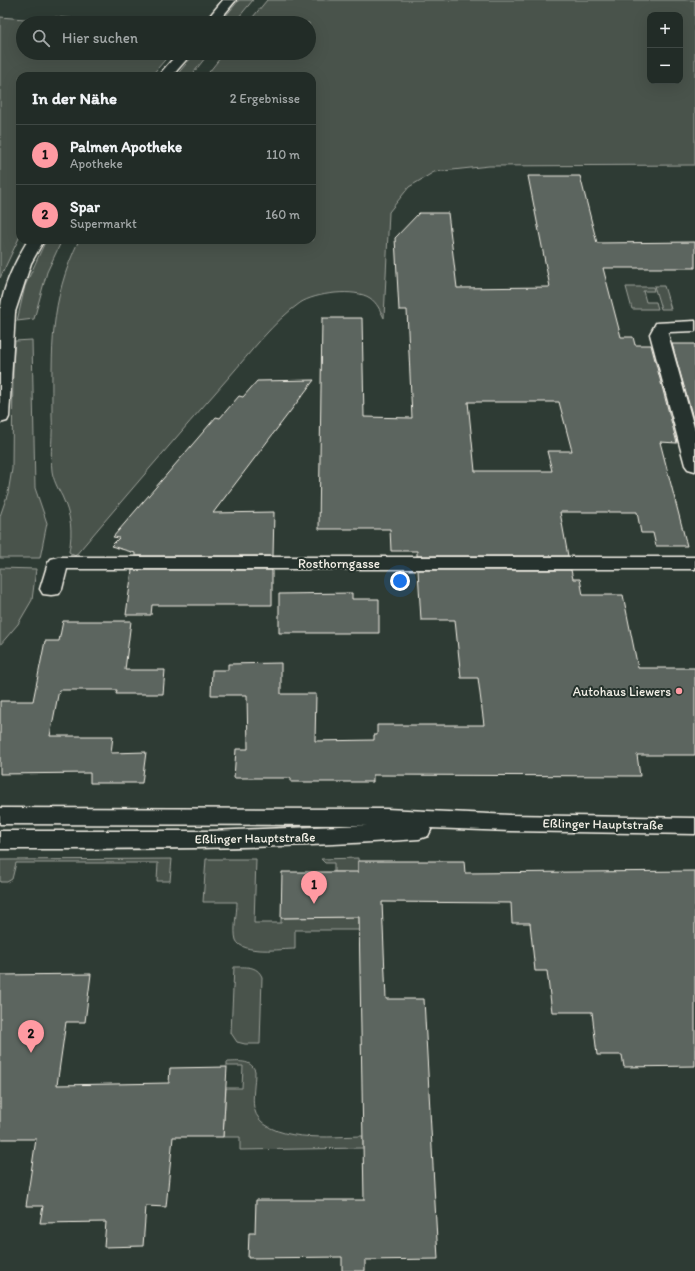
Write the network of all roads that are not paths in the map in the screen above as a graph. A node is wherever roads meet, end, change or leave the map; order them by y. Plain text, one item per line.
1 (230, 0) edge
2 (216, 16) edge
3 (179, 60) edge
4 (169, 72) edge
5 (34, 244) edge
6 (3, 313) edge
7 (695, 326) edge
8 (0, 417) edge
9 (695, 465) edge
10 (695, 563) edge
11 (51, 589) dead end
12 (0, 816) edge
13 (510, 823) junction
14 (695, 826) edge
15 (0, 840) edge

1 - 2 street
3 - 4 street
5 - 6 street
6 - 8 street
7 - 9 street
10 - 11 street, Rosthorngasse
12 - 13 street, Eßlinger Hauptstraße
13 - 14 street, Eßlinger Hauptstraße
13 - 15 street, Eßlinger Hauptstraße

